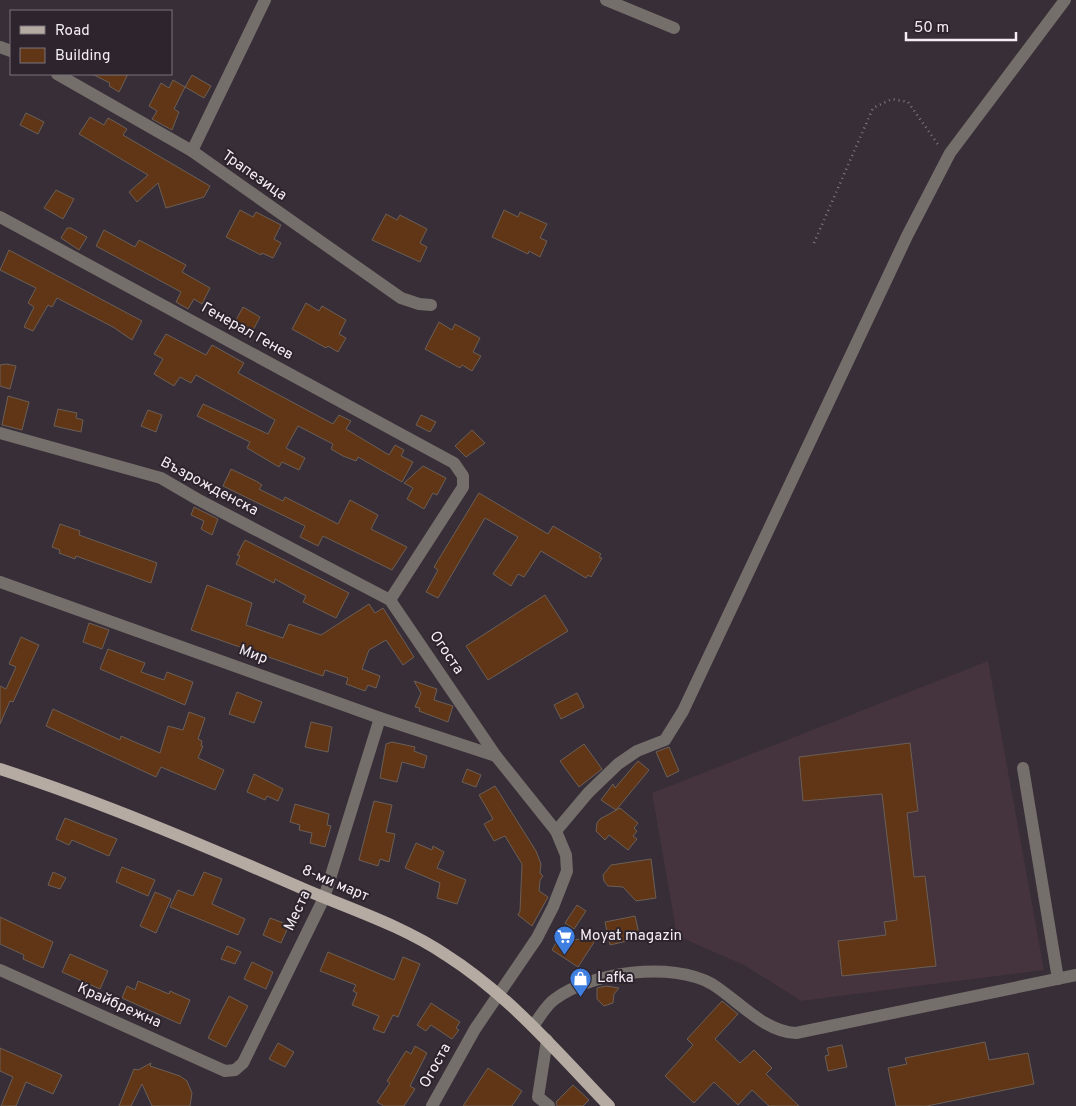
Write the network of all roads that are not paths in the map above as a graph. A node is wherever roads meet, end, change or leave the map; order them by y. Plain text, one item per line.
1 (265, 0) edge
2 (606, 0) edge
3 (1065, 0) edge
4 (674, 28) dead end
5 (59, 75) edge
6 (192, 152) junction
7 (0, 217) edge
8 (431, 305) dead end
9 (0, 433) edge
10 (0, 582) edge
11 (390, 600) junction
12 (380, 718) junction
13 (496, 756) junction
14 (1023, 768) dead end
15 (0, 769) edge
16 (556, 831) junction
17 (324, 898) junction
18 (0, 970) edge
19 (1076, 975) edge
20 (1058, 979) junction
21 (498, 995) junction
22 (533, 1026) junction
23 (547, 1040) junction
24 (225, 1072) joint
25 (432, 1106) edge
26 (549, 1106) edge
27 (610, 1106) edge

1 - 6 street
2 - 4 street
3 - 16 street
5 - 6 street, Трапезица
6 - 8 street, Трапезица
7 - 11 street, Генерал Генев
9 - 11 street, Възрожденска
10 - 12 street, Мир
11 - 13 street, Огоста
12 - 13 street, Мир
12 - 17 street, Места
13 - 16 street, Огоста
14 - 20 street
15 - 17 main road, 8-ми март
16 - 21 street, Огоста
17 - 21 main road, 8-ми март
17 - 24 street, Места
18 - 24 street, Крайбрежна
19 - 20 street
20 - 22 street
21 - 22 main road, 8-ми март
21 - 25 street, Огоста
22 - 23 main road, 8-ми март
23 - 26 street
23 - 27 main road, 8-ми март

